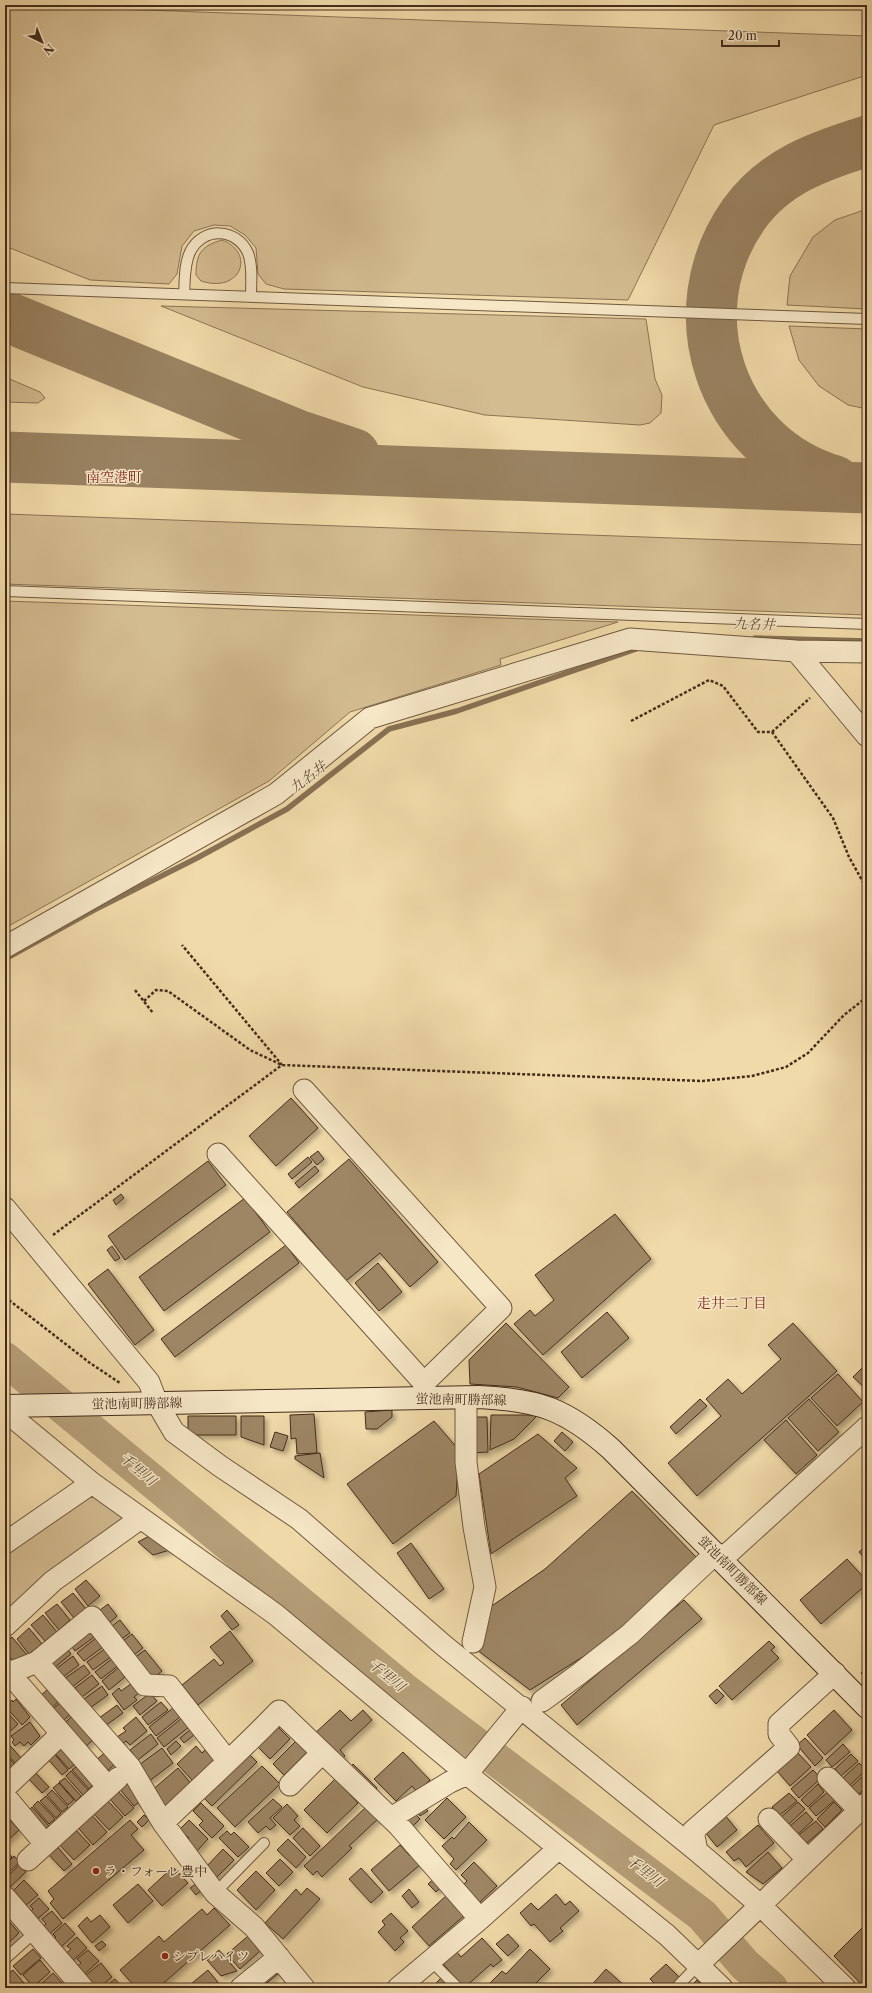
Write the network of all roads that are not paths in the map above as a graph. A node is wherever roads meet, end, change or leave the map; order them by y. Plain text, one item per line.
1 (5, 288) edge
2 (184, 294) junction
3 (251, 296) junction
4 (867, 318) edge
5 (5, 591) edge
6 (867, 624) edge
7 (796, 651) junction
8 (867, 652) edge
9 (867, 736) edge
10 (5, 947) edge
11 (304, 1090) dead end
12 (218, 1154) dead end
13 (5, 1208) edge
14 (423, 1391) junction
15 (466, 1397) junction
16 (145, 1403) junction
17 (8, 1408) edge
18 (867, 1427) edge
19 (92, 1483) junction
20 (141, 1518) junction
21 (5, 1543) edge
22 (719, 1556) junction
23 (5, 1626) edge
24 (474, 1642) dead end
25 (37, 1662) junction
26 (835, 1673) junction
27 (9, 1679) edge
28 (542, 1701) dead end
29 (522, 1707) junction
30 (867, 1707) edge
31 (62, 1734) junction
32 (322, 1753) junction
33 (227, 1760) junction
34 (130, 1767) junction
35 (467, 1774) junction
36 (828, 1778) dead end
37 (290, 1785) dead end
38 (108, 1787) junction
39 (5, 1788) edge
40 (5, 1796) edge
41 (863, 1806) edge
42 (391, 1818) junction
43 (769, 1819) dead end
44 (163, 1823) junction
45 (264, 1843) dead end
46 (45, 1844) junction
47 (559, 1848) junction
48 (697, 1851) junction
49 (807, 1859) junction
50 (28, 1860) dead end
51 (215, 1893) junction
52 (5, 1897) edge
53 (760, 1905) junction
54 (480, 1919) junction
55 (35, 1932) junction
56 (279, 1957) junction
57 (5, 1959) edge
58 (431, 1961) junction
59 (698, 1965) junction
60 (83, 1988) edge
61 (241, 1988) edge
62 (304, 1988) edge
63 (398, 1988) edge
64 (458, 1988) edge
65 (676, 1988) edge
66 (722, 1988) edge
67 (845, 1988) edge

1 - 2 lane
2 - 3 lane
2 - 3 lane
3 - 4 lane
5 - 6 lane
7 - 8 street
7 - 9 street
7 - 10 street
11 - 14 street
12 - 14 street
13 - 16 street
14 - 15 street, 蛍池南町勝部線
14 - 16 street, 蛍池南町勝部線
15 - 22 street, 蛍池南町勝部線
15 - 24 street
16 - 17 street, 蛍池南町勝部線
16 - 29 street
17 - 19 street
18 - 22 street
19 - 20 street
19 - 21 street
20 - 23 street
20 - 35 street
22 - 26 street, 蛍池南町勝部線
22 - 28 street
25 - 27 street
25 - 33 street
25 - 34 street
26 - 30 street, 蛍池南町勝部線
26 - 48 street
27 - 31 street
29 - 35 street
29 - 48 street
31 - 38 street
31 - 39 street
32 - 33 street
32 - 37 street
32 - 42 street
33 - 44 street
34 - 38 street
34 - 44 street
35 - 42 street
35 - 47 street
36 - 41 street
38 - 46 street
40 - 46 street
41 - 49 street
42 - 54 street
43 - 49 street
44 - 51 street
45 - 51 lane
46 - 50 street
47 - 54 street
47 - 59 street
48 - 53 street
49 - 53 street
51 - 56 street
52 - 55 street
53 - 59 street
53 - 67 street
54 - 58 street
55 - 57 lane
55 - 60 street
56 - 61 street
56 - 62 street
58 - 63 street
58 - 64 lane
59 - 65 lane
59 - 66 street

